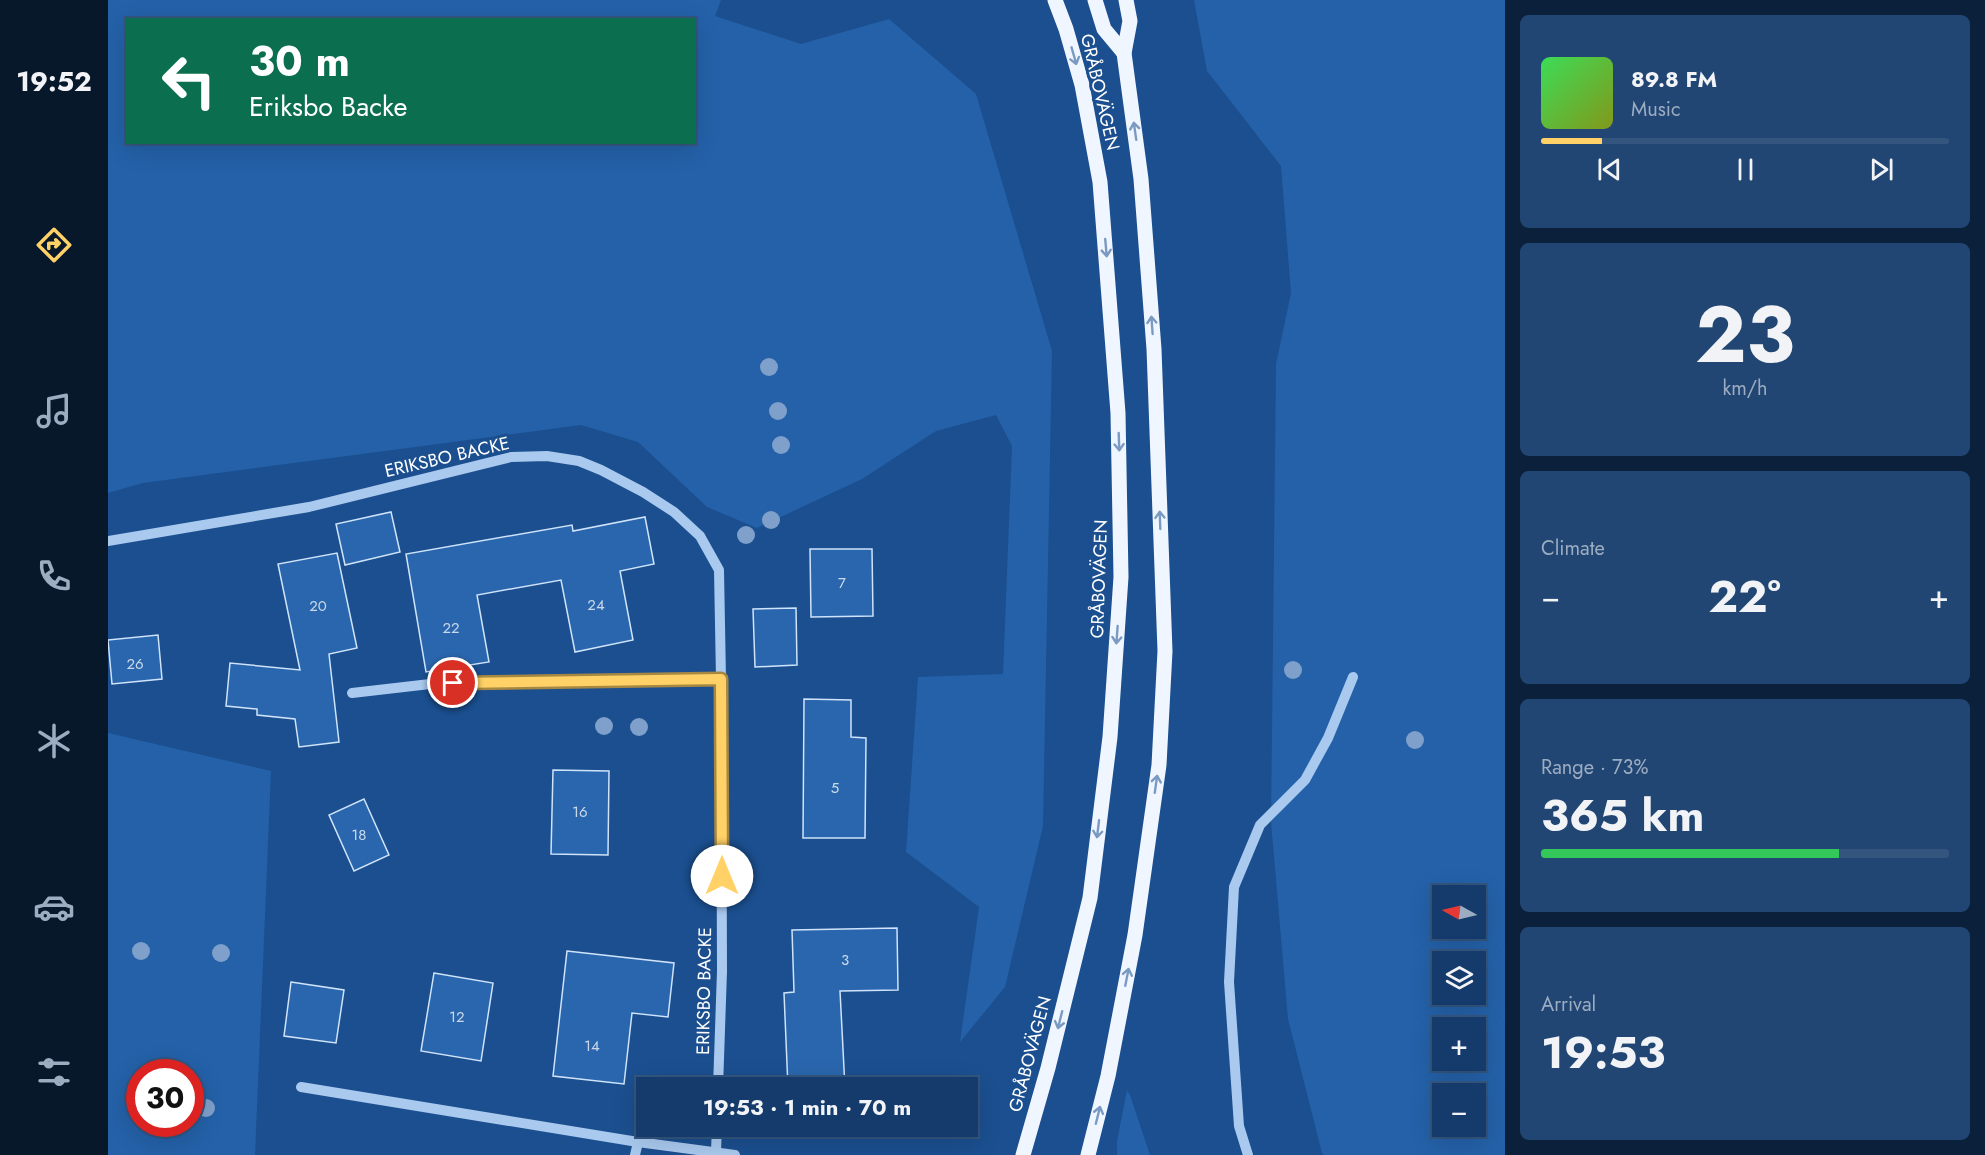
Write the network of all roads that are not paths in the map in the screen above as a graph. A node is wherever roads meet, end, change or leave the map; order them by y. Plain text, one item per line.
1 (1055, 0) edge
2 (1095, 0) edge
3 (1126, 0) edge
4 (1124, 53) junction
5 (108, 541) edge
6 (1353, 677) dead end
7 (721, 679) junction
8 (352, 693) dead end
9 (718, 1077) edge
10 (302, 1087) dead end
11 (717, 1137) edge
12 (638, 1142) junction
13 (716, 1151) junction
14 (635, 1155) edge
15 (735, 1155) edge
16 (1023, 1155) edge
17 (1088, 1155) edge
18 (1248, 1155) edge

1 -> 16 main road, GRÅBOVÄGEN
2 - 4 main road, GRÅBOVÄGEN
3 - 4 main road, GRÅBOVÄGEN
17 -> 4 main road, GRÅBOVÄGEN
5 - 7 street, ERIKSBO BACKE
6 - 18 street
7 - 8 street
7 - 9 street, ERIKSBO BACKE
10 - 12 street
11 - 13 street
12 - 13 street
12 - 14 street
13 - 15 street

